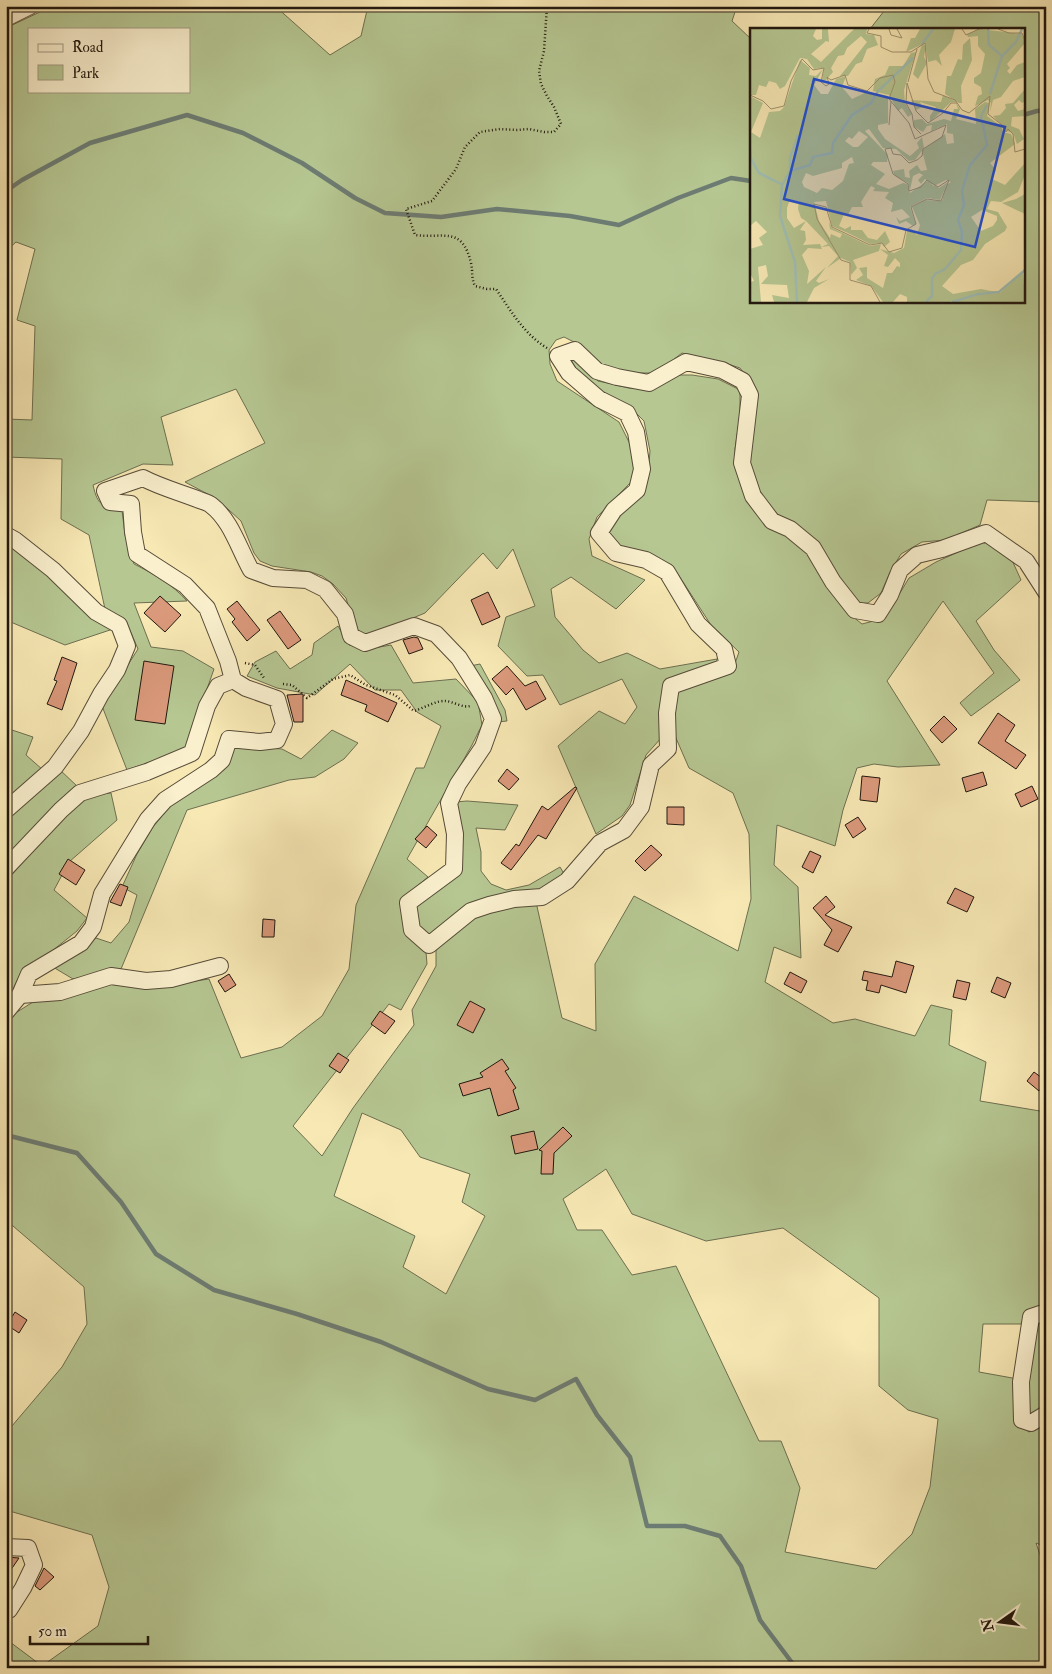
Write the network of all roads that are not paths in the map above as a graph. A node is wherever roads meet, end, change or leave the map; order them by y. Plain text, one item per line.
1 (30, 6) edge
2 (6, 18) edge
3 (6, 535) edge
4 (1046, 592) edge
5 (232, 680) junction
6 (6, 810) edge
7 (6, 868) edge
8 (220, 966) dead end
9 (20, 995) junction
10 (6, 1012) edge
11 (1046, 1312) edge
12 (1046, 1414) edge
13 (6, 1547) edge
14 (6, 1611) edge

1 - 2 street
3 - 6 street
4 - 5 street
5 - 7 street
5 - 9 street
8 - 9 street
9 - 10 street
11 - 12 street
13 - 14 street

